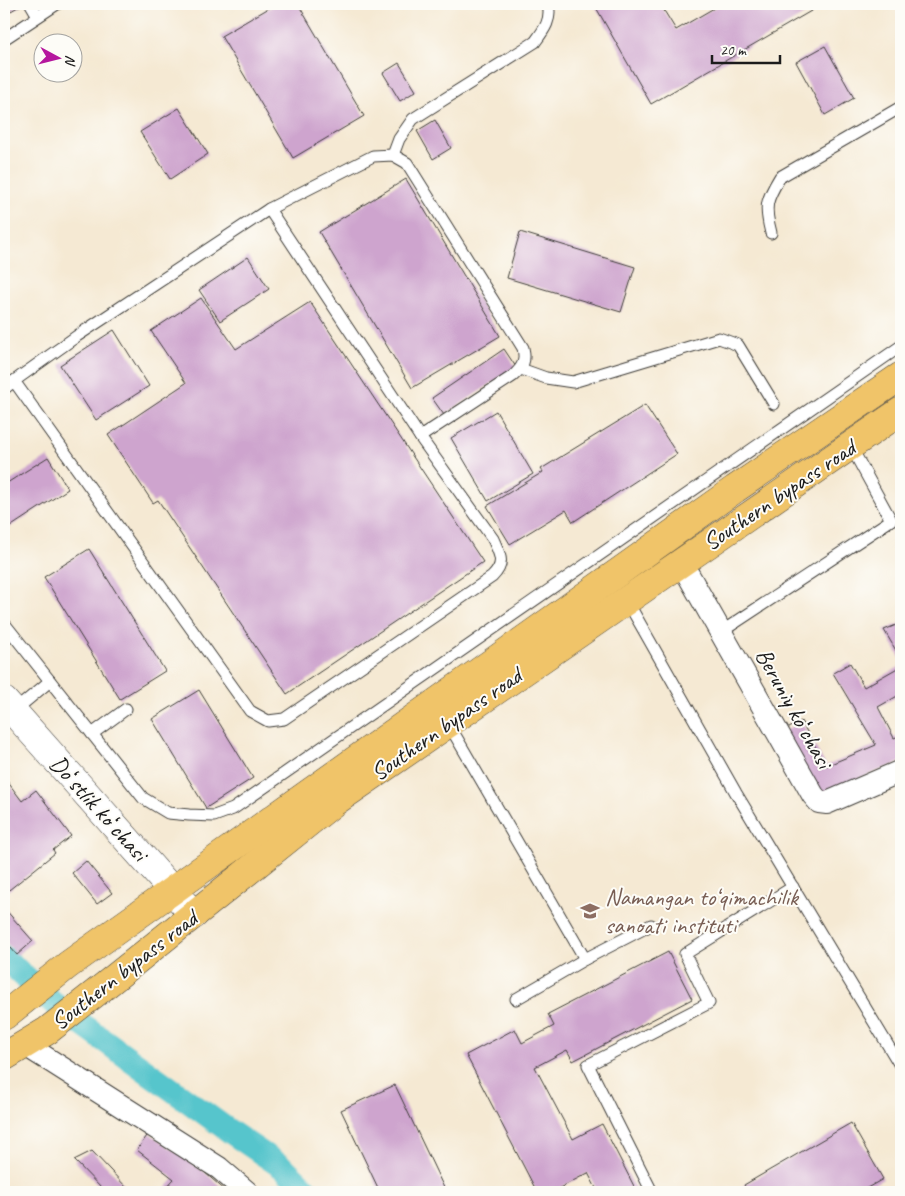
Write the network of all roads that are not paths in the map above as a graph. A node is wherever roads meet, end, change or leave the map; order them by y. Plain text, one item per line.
1 (31, 4) edge
2 (57, 4) edge
3 (548, 4) edge
4 (38, 16) junction
5 (4, 39) edge
6 (901, 107) edge
7 (393, 155) junction
8 (269, 209) junction
9 (771, 233) dead end
10 (901, 346) edge
11 (521, 369) junction
12 (901, 376) edge
13 (14, 381) junction
14 (4, 389) edge
15 (774, 404) dead end
16 (901, 411) edge
17 (420, 437) junction
18 (850, 446) junction
19 (681, 562) junction
20 (626, 599) junction
21 (4, 623) edge
22 (721, 632) junction
23 (50, 680) junction
24 (9, 706) edge
25 (126, 709) dead end
26 (448, 723) junction
27 (92, 734) junction
28 (901, 771) edge
29 (793, 887) junction
30 (172, 891) junction
31 (194, 915) junction
32 (651, 925) dead end
33 (585, 959) junction
34 (516, 999) dead end
35 (6, 1011) edge
36 (25, 1044) edge
37 (901, 1067) edge
38 (247, 1192) edge
39 (652, 1192) edge

1 - 4 lane
2 - 4 lane
3 - 7 lane
4 - 5 lane
6 - 9 lane
7 - 8 lane
7 - 11 lane
8 - 13 lane
8 - 17 lane
10 - 27 lane
11 - 15 lane
11 - 17 lane
12 - 30 highway, Southern bypass road
13 - 14 lane
13 - 17 lane
16 - 18 highway, Southern bypass road
18 - 19 highway, Southern bypass road
18 - 22 lane
19 - 20 highway, Southern bypass road
19 - 22 street, Beruniy koʻchasi
20 - 26 highway, Southern bypass road
20 - 29 lane
21 - 23 lane
22 - 28 street, Beruniy koʻchasi
23 - 24 lane
23 - 27 lane
24 - 30 street, Doʻstlik koʻchasi
25 - 27 lane
26 - 31 highway, Southern bypass road
26 - 33 lane
29 - 37 lane
29 - 39 lane
30 - 31 street, Doʻstlik koʻchasi
30 - 35 highway, Southern bypass road
31 - 36 highway, Southern bypass road
32 - 33 lane
33 - 34 lane
36 - 38 street

